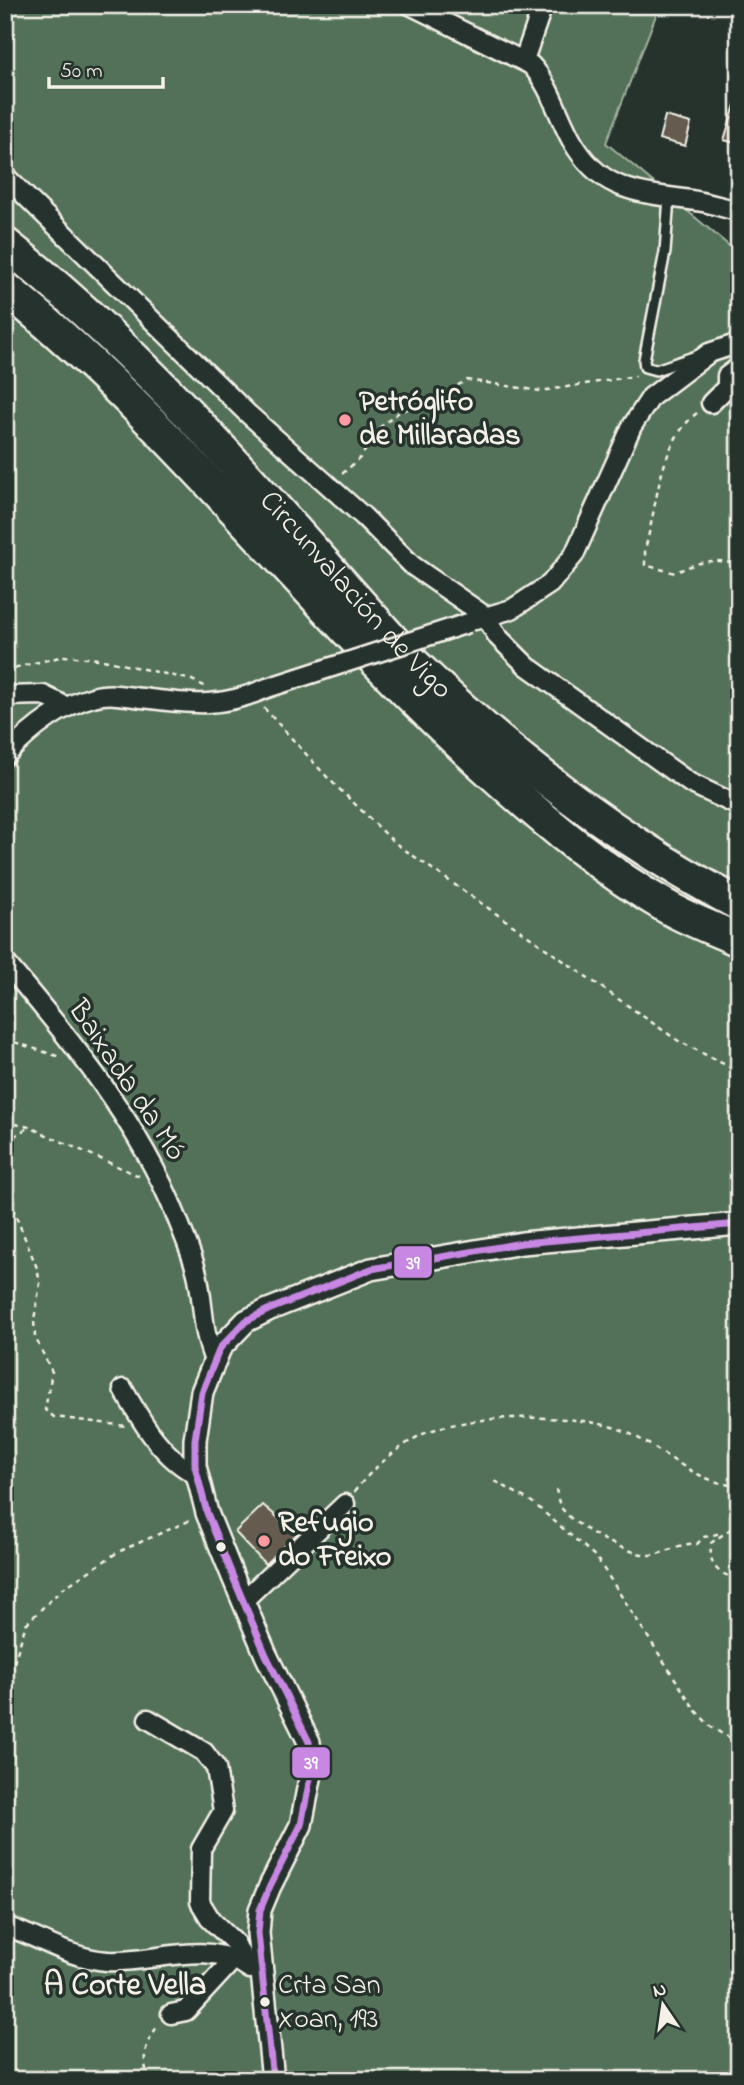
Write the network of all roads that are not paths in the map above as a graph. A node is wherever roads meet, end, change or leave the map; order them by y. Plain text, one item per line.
1 (410, 5) edge
2 (543, 5) edge
3 (524, 60) junction
4 (5, 176) edge
5 (668, 197) junction
6 (739, 211) edge
7 (5, 244) edge
8 (5, 288) edge
9 (739, 343) edge
10 (709, 353) junction
11 (739, 367) edge
12 (710, 402) road end
13 (476, 619) junction
14 (5, 696) edge
15 (67, 707) junction
16 (5, 756) edge
17 (739, 806) edge
18 (739, 904) edge
19 (739, 940) edge
20 (5, 962) edge
21 (739, 1224) edge
22 (214, 1361) junction
23 (123, 1389) dead end
24 (197, 1475) junction
25 (345, 1504) road end
26 (243, 1601) junction
27 (148, 1719) dead end
28 (5, 1926) edge
29 (239, 1963) junction
30 (264, 1980) junction
31 (171, 2014) road end
32 (273, 2080) edge

1 - 3 street
2 - 3 street
3 - 5 street
4 - 13 street
5 - 6 street
5 - 10 lane
7 - 18 highway, Circunvalación de Vigo
8 - 19 highway, Circunvalación de Vigo
9 - 10 street
10 - 13 street
11 - 12 street
13 - 15 street, bridge
13 - 17 street
14 - 15 street
15 - 16 street
20 - 22 street, Baixada da Mó
21 - 22 street
22 - 24 street
23 - 24 street
24 - 26 street
25 - 26 street
26 - 30 street
27 - 29 street
28 - 29 street
29 - 30 street
29 - 31 street
30 - 32 street

